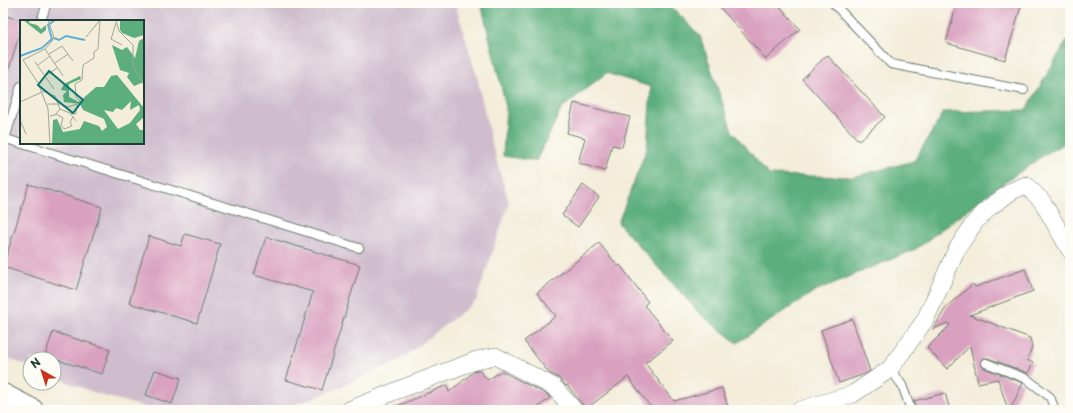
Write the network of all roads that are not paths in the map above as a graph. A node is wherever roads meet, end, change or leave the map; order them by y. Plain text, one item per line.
1 (47, 3) edge
2 (833, 3) edge
3 (41, 20) edge
4 (20, 89) edge
5 (1024, 90) dead end
6 (4, 139) edge
7 (20, 144) edge
8 (20, 144) edge
9 (359, 248) dead end
10 (1070, 250) edge
11 (986, 363) dead end
12 (890, 370) junction
13 (3, 395) edge
14 (32, 410) edge
15 (349, 410) edge
16 (574, 410) edge
17 (800, 410) edge
18 (911, 410) edge
19 (1055, 410) edge

1 - 3 lane
2 - 5 lane
4 - 6 lane
6 - 7 lane
8 - 9 lane
10 - 12 street
11 - 19 lane
12 - 17 street
12 - 18 lane
13 - 14 street
15 - 16 street

